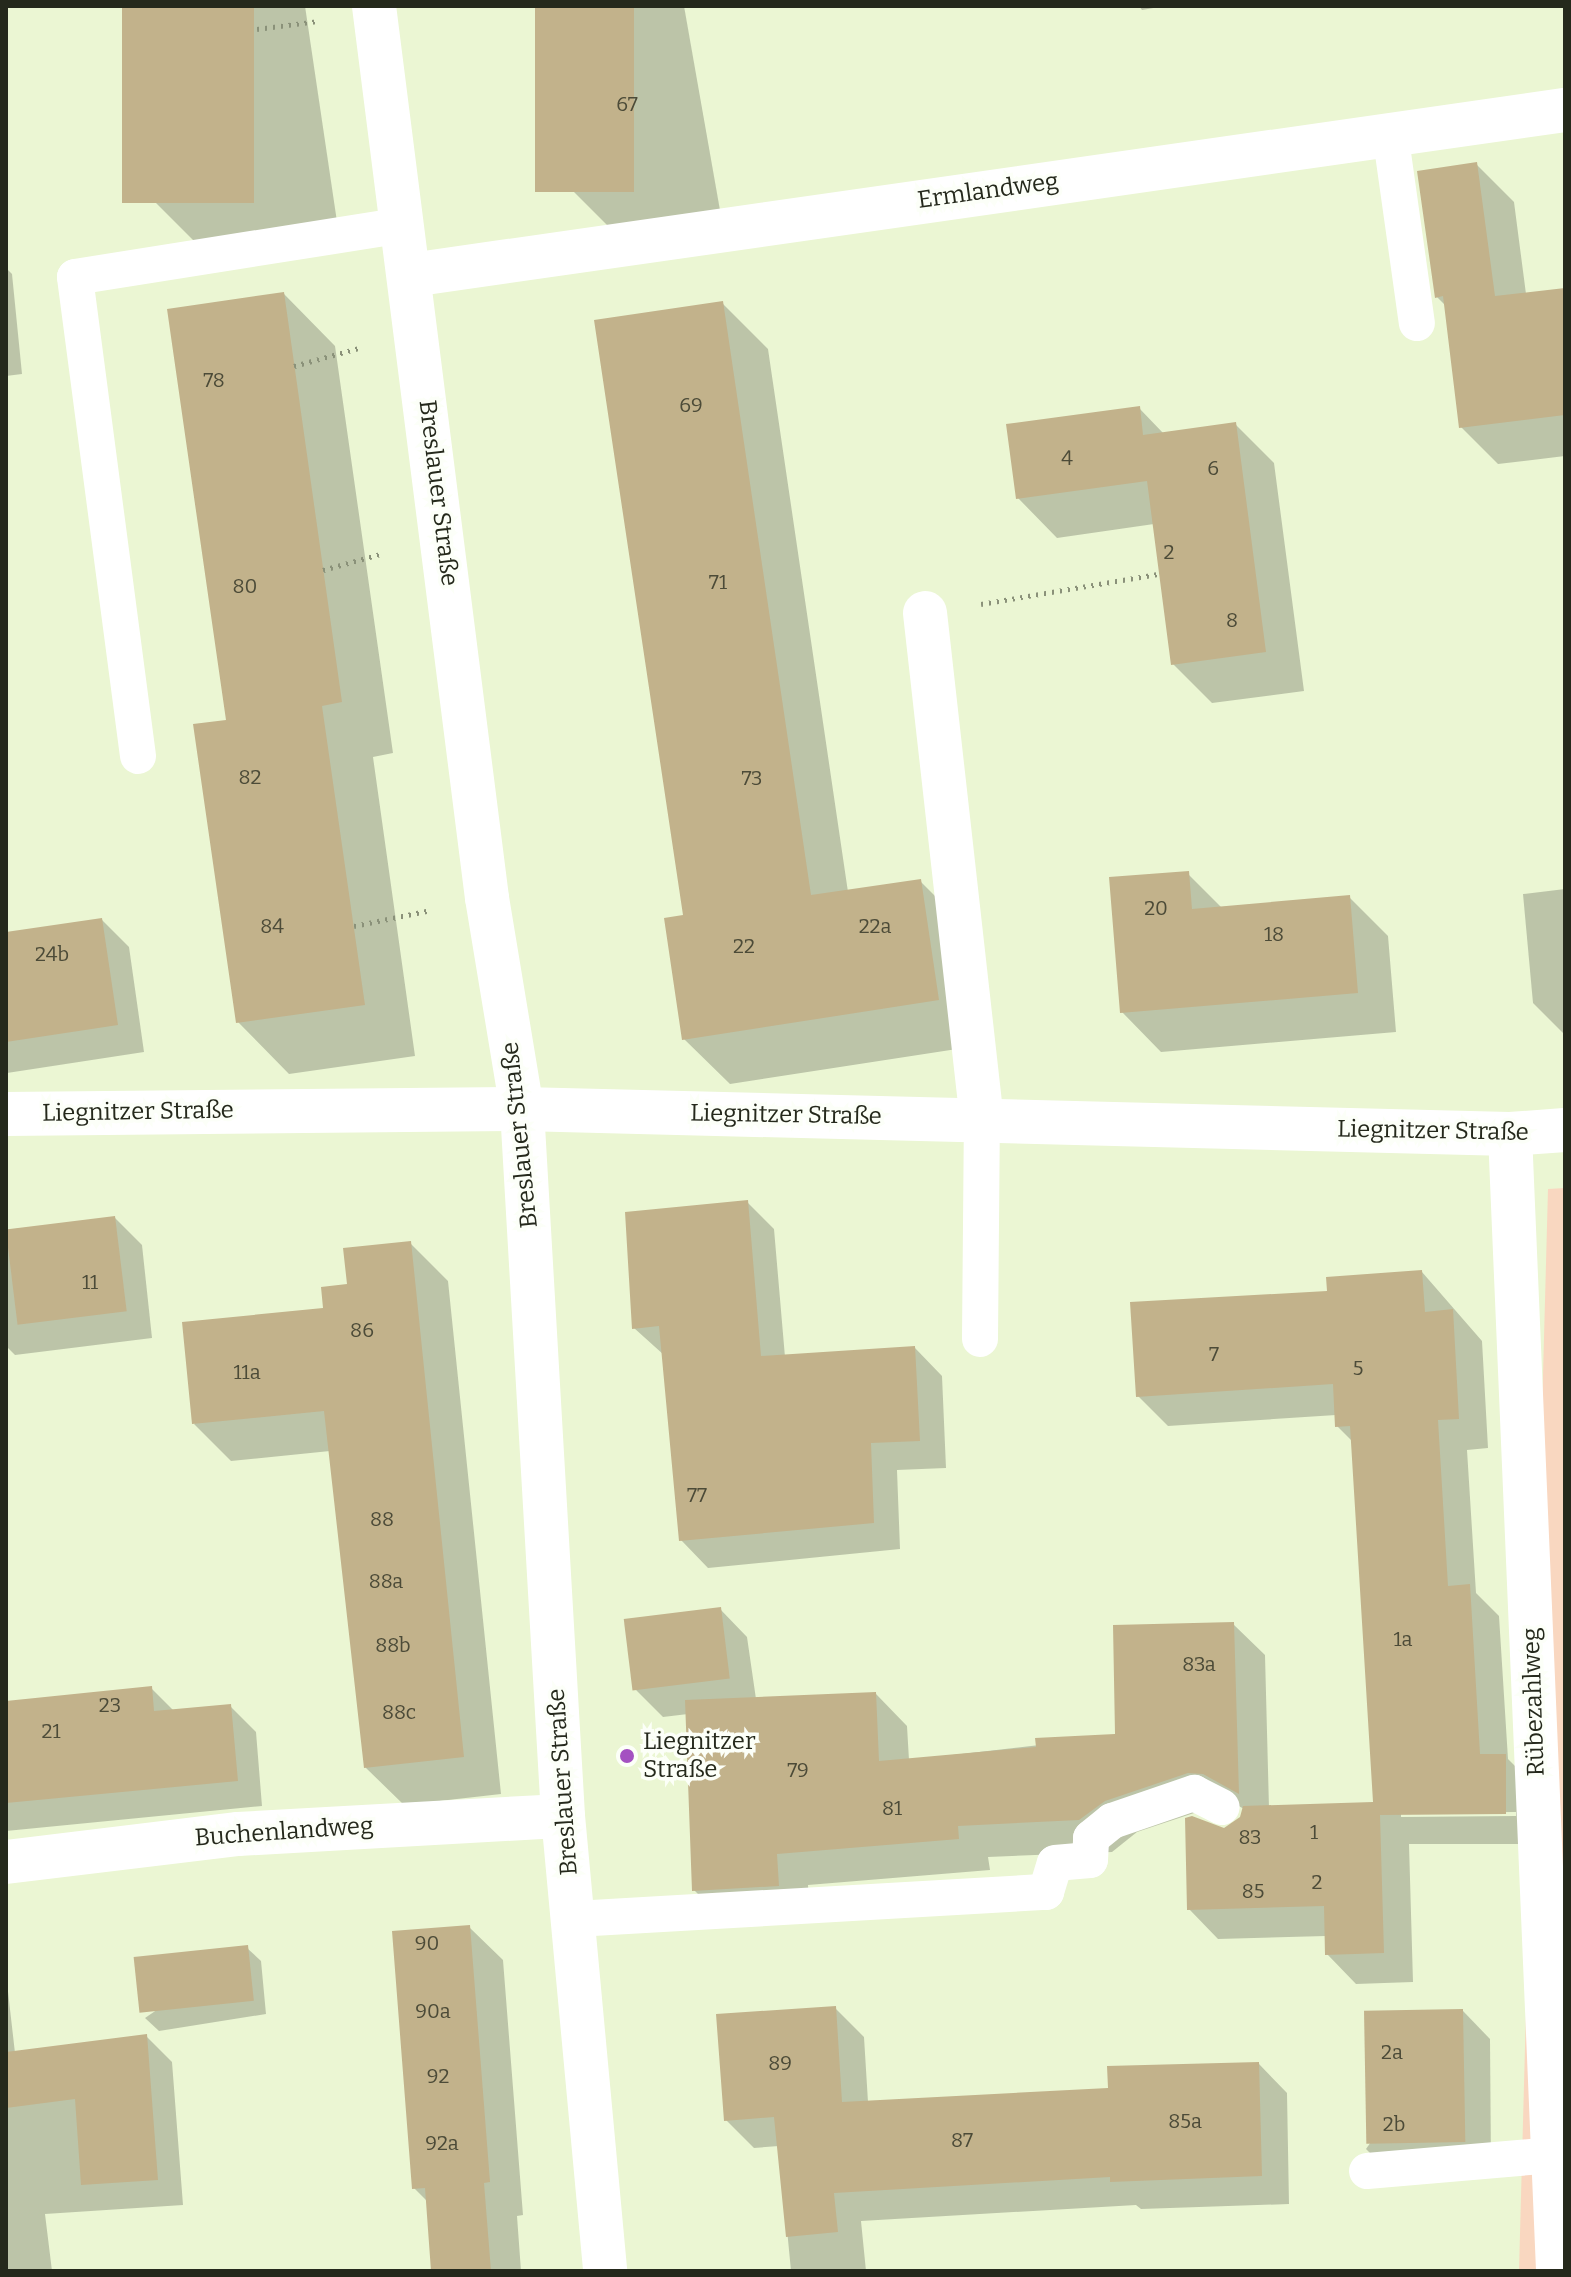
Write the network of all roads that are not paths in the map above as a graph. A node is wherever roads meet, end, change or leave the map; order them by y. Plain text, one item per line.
1 (374, 6) edge
2 (1565, 110) edge
3 (1390, 132) junction
4 (405, 225) junction
5 (411, 275) junction
6 (1417, 323) dead end
7 (925, 613) road end
8 (138, 756) dead end
9 (522, 1109) junction
10 (6, 1114) edge
11 (982, 1121) junction
12 (1565, 1130) edge
13 (1510, 1134) junction
14 (980, 1339) dead end
15 (1222, 1807) dead end
16 (563, 1816) junction
17 (1070, 1821) dead end
18 (6, 1862) edge
19 (1071, 1862) junction
20 (575, 1919) junction
21 (1553, 2155) junction
22 (1367, 2171) dead end
23 (605, 2271) edge
24 (1558, 2271) edge

1 - 4 street, Breslauer Straße
2 - 3 street, Ermlandweg
3 - 5 street, Ermlandweg
3 - 6 lane
4 - 5 street, Breslauer Straße
4 - 8 lane
5 - 9 street, Breslauer Straße
7 - 11 street
9 - 10 street, Liegnitzer Straße
9 - 11 street, Liegnitzer Straße
9 - 16 street, Breslauer Straße
11 - 13 street, Liegnitzer Straße
11 - 14 lane
12 - 13 street, Liegnitzer Straße
13 - 21 street, Rübezahlweg
15 - 19 lane
16 - 18 street, Buchenlandweg
16 - 20 street, Breslauer Straße
17 - 19 lane
19 - 20 lane
20 - 23 street, Breslauer Straße
21 - 22 lane
21 - 24 street, Rübezahlweg

